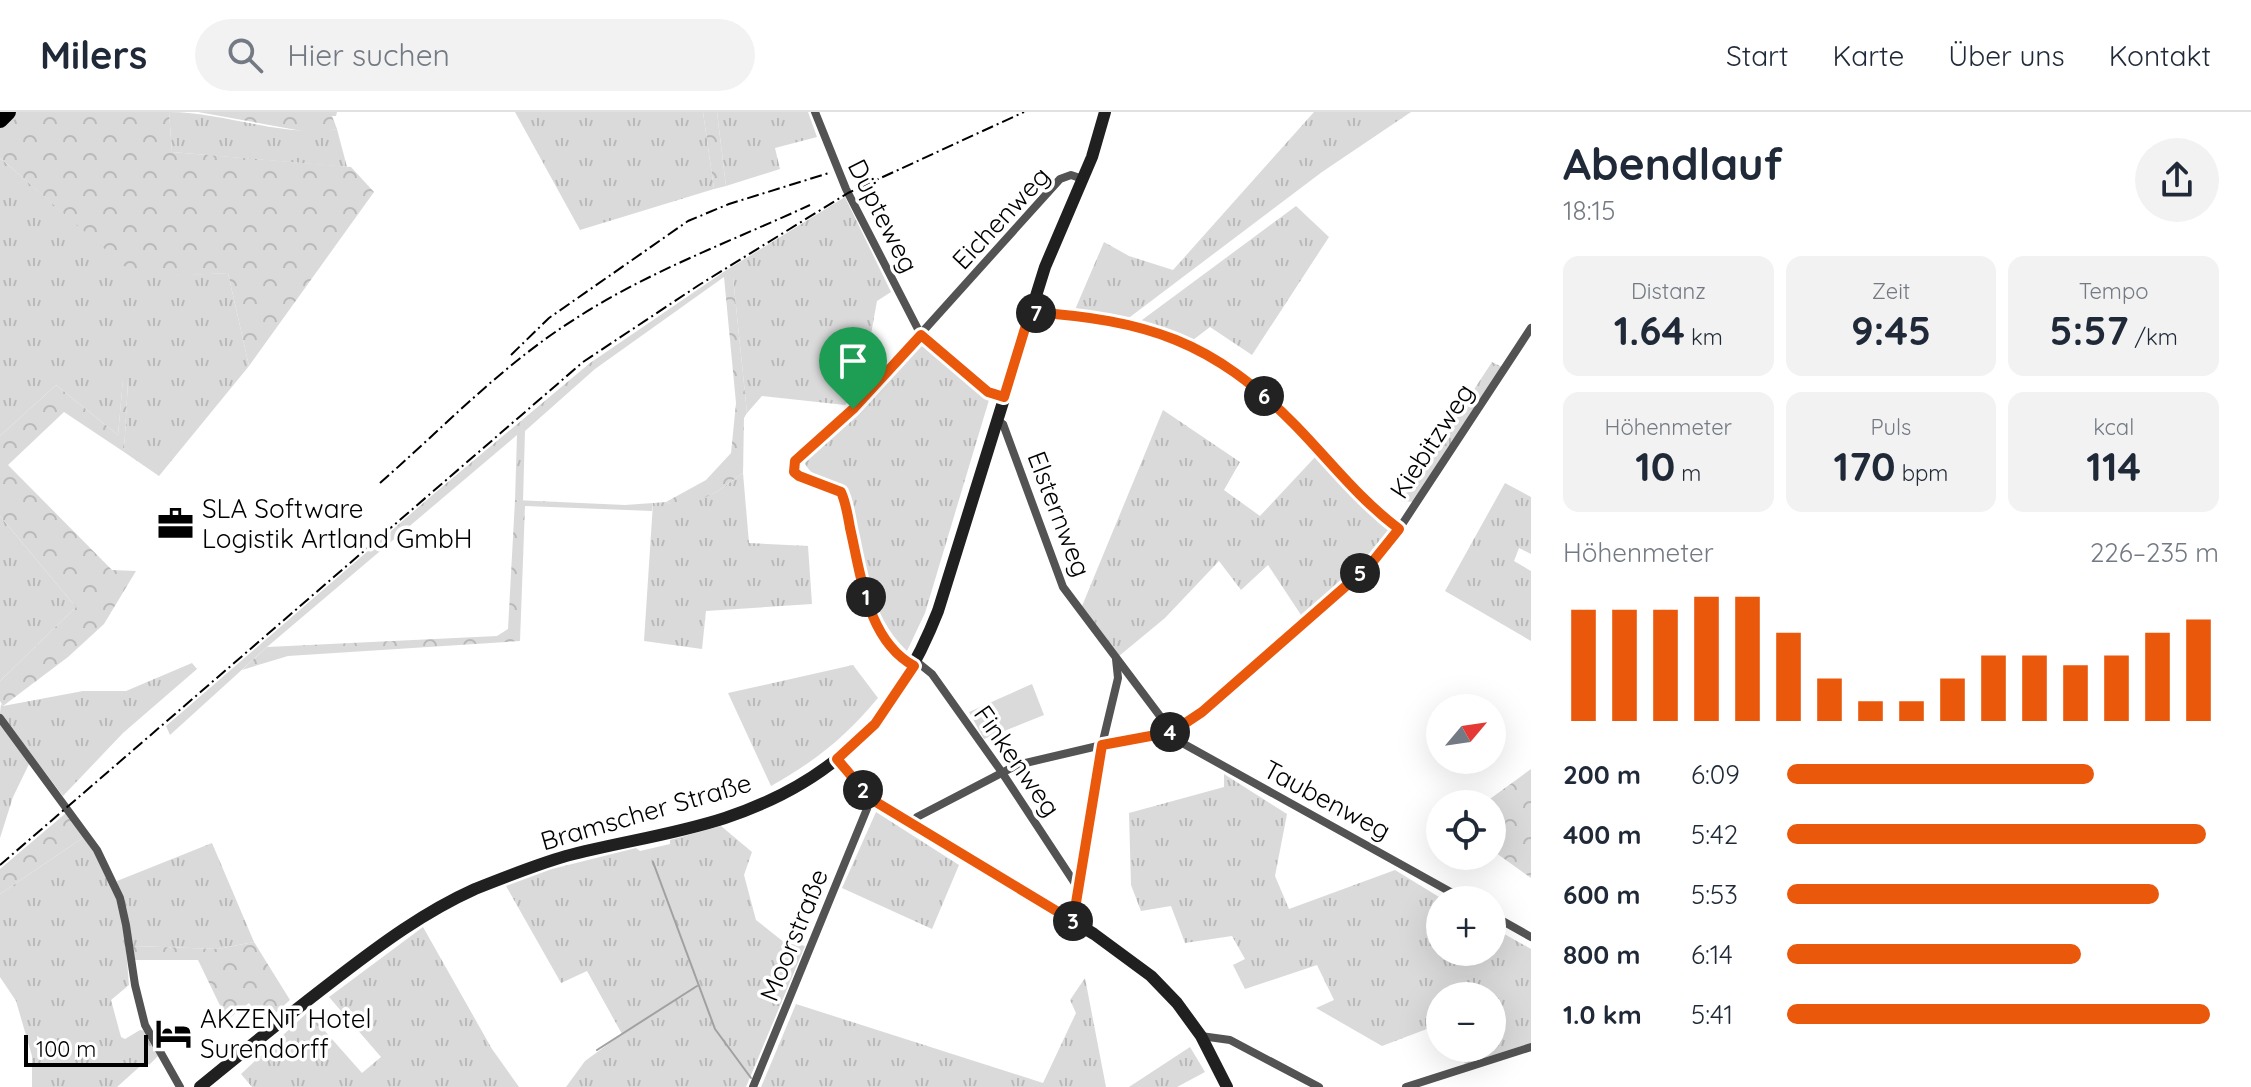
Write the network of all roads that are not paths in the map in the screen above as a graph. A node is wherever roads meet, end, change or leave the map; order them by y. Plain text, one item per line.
1 (8, 112) edge
2 (815, 112) edge
3 (1105, 112) edge
4 (0, 120) edge
5 (1083, 179) junction
6 (1030, 312) junction
7 (1531, 328) edge
8 (921, 335) junction
9 (1004, 397) junction
10 (997, 421) junction
11 (1399, 529) junction
12 (1116, 659) junction
13 (915, 664) junction
14 (0, 718) edge
15 (1172, 732) junction
16 (1102, 745) junction
17 (837, 759) junction
18 (1001, 771) junction
19 (871, 799) junction
20 (911, 823) junction
21 (1440, 886) edge
22 (1078, 888) junction
23 (1073, 921) junction
24 (1506, 923) edge
25 (1531, 937) edge
26 (1201, 1036) junction
27 (1531, 1047) edge
28 (180, 1087) edge
29 (200, 1087) edge
30 (753, 1087) edge
31 (1227, 1087) edge
32 (1319, 1087) edge
33 (1406, 1087) edge

1 - 4 highway
2 - 8 street, Düpteweg
3 - 5 street, Bramscher Straße
5 - 6 street, Bramscher Straße
5 - 8 street, Eichenweg
6 - 9 street, Bramscher Straße
6 - 11 street
7 - 11 street, Kiebitzweg
8 - 9 street
8 - 13 street, Eichenweg
9 - 10 street, Bramscher Straße
10 - 12 street, Elsternweg
10 - 13 street, Bramscher Straße
11 - 15 street, Kiebitzweg
12 - 15 street, Elsternweg
12 - 16 street
13 - 17 street, Bramscher Straße
13 - 18 street, Finkenweg
14 - 28 street
15 - 16 street, Kiebitzweg
15 - 21 street, Taubenweg
16 - 18 street, Kiebitzweg
16 - 22 street
17 - 19 street
17 - 29 street, Bramscher Straße
18 - 20 street, Kiebitzweg
18 - 22 street, Finkenweg
19 - 20 street
19 - 30 street, Moorstraße
20 - 23 street
22 - 23 street
23 - 26 street
24 - 25 street
26 - 31 street
26 - 32 street
27 - 33 street

